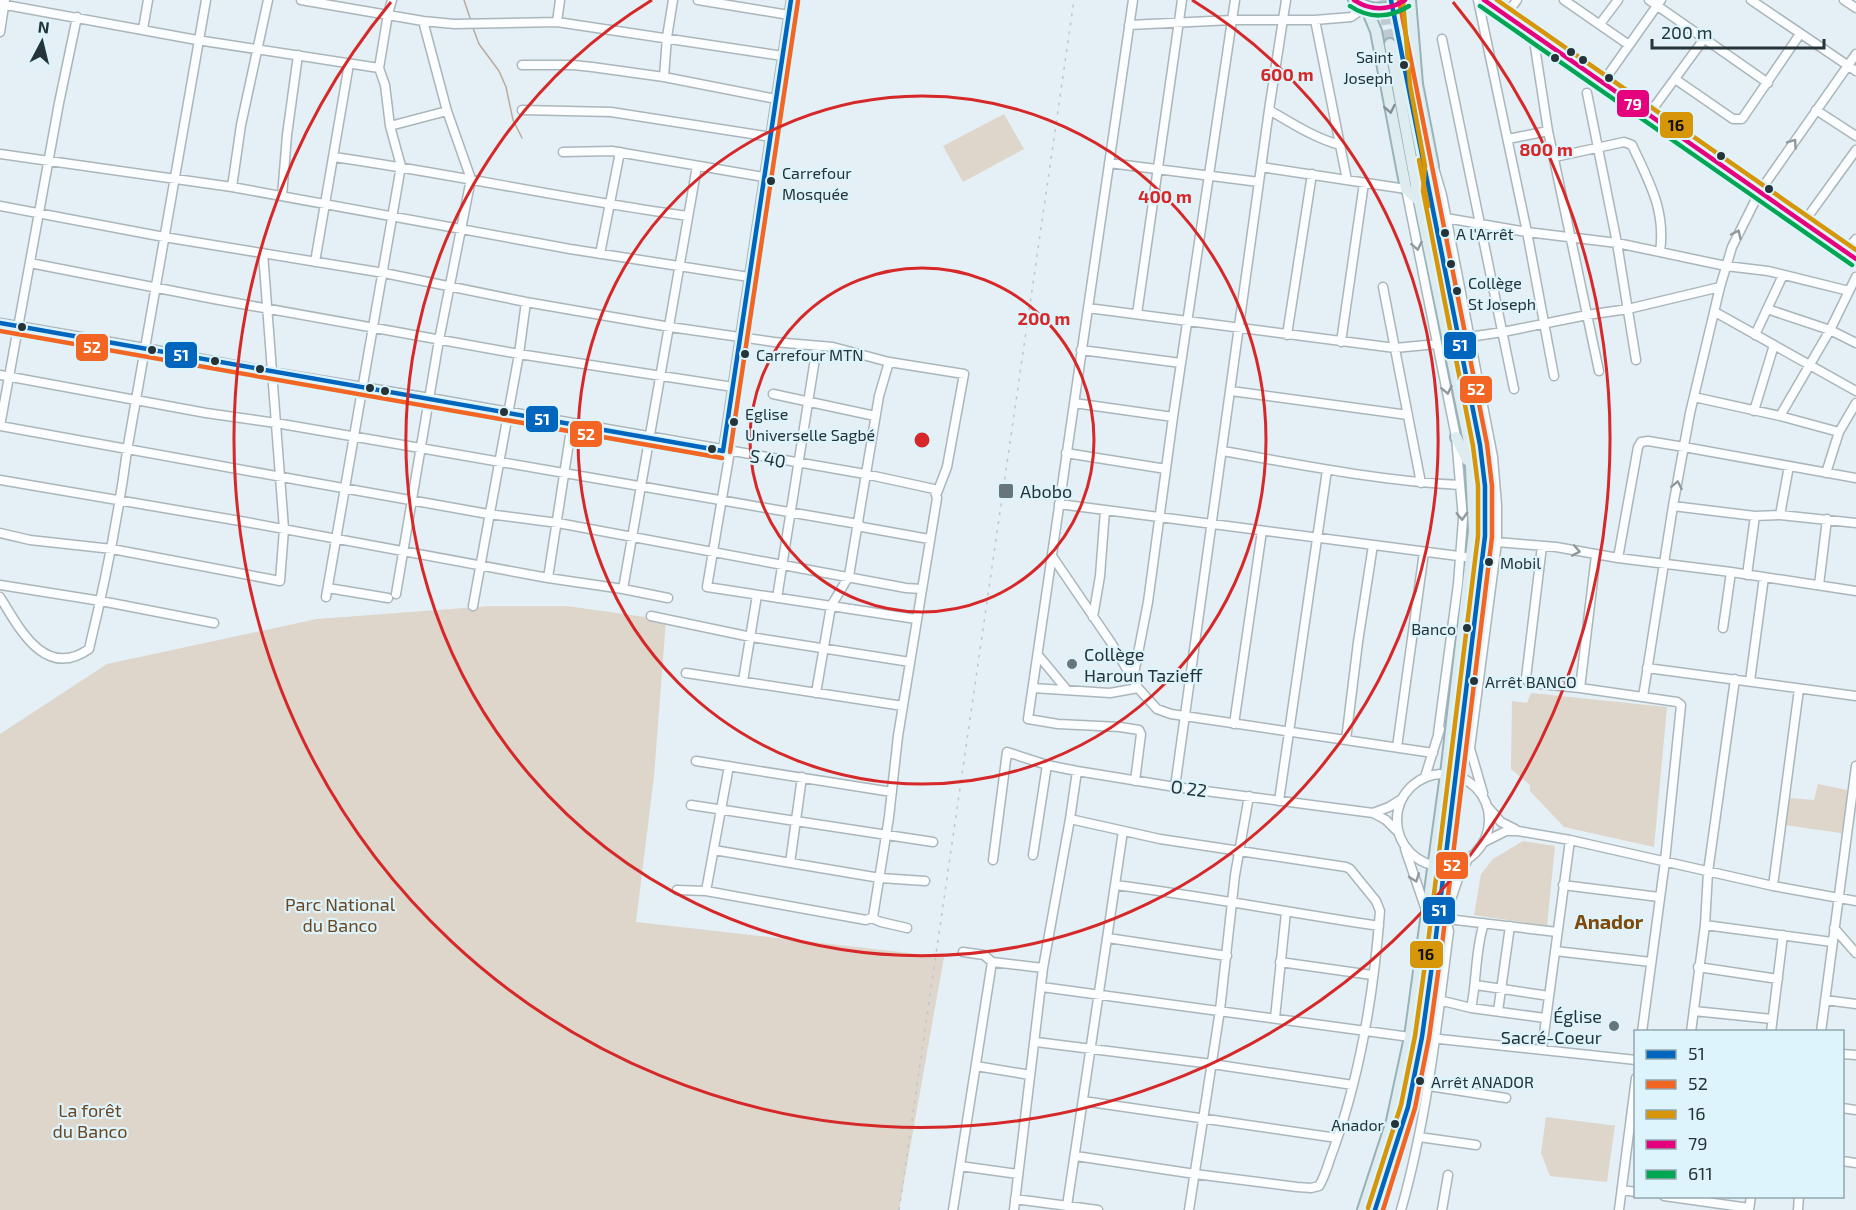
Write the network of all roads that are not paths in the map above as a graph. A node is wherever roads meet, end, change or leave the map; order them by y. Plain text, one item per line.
1 (148, 0) edge
2 (206, 0) edge
3 (268, 0) edge
4 (301, 0) edge
5 (392, 0) edge
6 (560, 0) edge
7 (673, 0) edge
8 (698, 0) edge
9 (791, 0) edge
10 (1133, 0) edge
11 (1182, 0) edge
12 (1235, 0) edge
13 (1286, 0) edge
14 (1354, 0) edge
15 (1405, 0) edge
16 (1410, 0) edge
17 (1478, 0) edge
18 (1484, 0) edge
19 (1517, 0) edge
20 (1564, 0) edge
21 (1618, 0) edge
22 (1649, 0) edge
23 (1751, 0) edge
24 (1844, 0) edge
25 (3, 3) edge
26 (1659, 3) edge
27 (1761, 3) edge
28 (1366, 7) junction
29 (1856, 8) edge
30 (388, 14) junction
31 (789, 15) junction
32 (1506, 15) junction
33 (77, 17) junction
34 (1232, 20) junction
35 (1315, 20) junction
36 (423, 21) junction
37 (1282, 21) junction
38 (556, 22) junction
39 (1179, 22) junction
40 (1600, 24) junction
41 (1129, 25) junction
42 (143, 28) junction
43 (0, 32) edge
44 (1533, 34) junction
45 (1800, 34) junction
46 (667, 37) junction
47 (1442, 39) dead end
48 (1704, 39) junction
49 (197, 40) junction
50 (1629, 45) junction
51 (259, 48) junction
52 (1856, 54) edge
53 (298, 55) junction
54 (783, 56) junction
55 (349, 64) junction
56 (522, 65) dead end
57 (1847, 66) junction
58 (380, 68) junction
59 (1856, 71) edge
60 (664, 77) junction
61 (1675, 79) junction
62 (1603, 82) junction
63 (1768, 83) junction
64 (1587, 93) dead end
65 (776, 99) junction
66 (522, 110) dead end
67 (1269, 110) junction
68 (1816, 110) junction
69 (447, 111) junction
70 (1649, 114) junction
71 (390, 126) junction
72 (1548, 131) junction
73 (1856, 136) edge
74 (771, 137) junction
75 (1508, 139) junction
76 (1340, 146) junction
77 (1597, 148) junction
78 (1856, 150) edge
79 (563, 152) dead end
80 (620, 152) junction
81 (0, 154) edge
82 (334, 157) junction
83 (1555, 158) junction
84 (49, 161) junction
85 (1109, 163) junction
86 (401, 166) junction
87 (698, 166) junction
88 (1433, 166) junction
89 (1262, 167) junction
90 (1159, 170) junction
91 (1312, 174) junction
92 (1208, 175) junction
93 (764, 177) junction
94 (471, 179) junction
95 (174, 180) junction
96 (1347, 180) junction
97 (1260, 182) junction
98 (1364, 183) junction
99 (231, 188) junction
100 (1406, 189) junction
101 (1430, 190) junction
102 (1760, 191) junction
103 (282, 196) junction
104 (1419, 201) junction
105 (325, 204) junction
106 (610, 204) junction
107 (0, 206) edge
108 (39, 212) junction
109 (688, 216) junction
110 (392, 218) junction
111 (1446, 218) junction
112 (1804, 222) junction
113 (1480, 223) junction
114 (460, 230) junction
115 (1527, 232) junction
116 (164, 237) junction
117 (1570, 238) junction
118 (1856, 238) edge
119 (1617, 243) junction
120 (1660, 252) junction
121 (263, 253) junction
122 (1844, 253) junction
123 (600, 255) junction
124 (1856, 259) edge
125 (315, 262) junction
126 (30, 264) junction
127 (1726, 266) junction
128 (680, 267) junction
129 (384, 273) junction
130 (1783, 274) junction
131 (749, 277) junction
132 (1856, 277) edge
133 (450, 285) junction
134 (155, 287) junction
135 (1383, 287) dead end
136 (1720, 287) junction
137 (1849, 291) junction
138 (526, 302) junction
139 (1088, 308) junction
140 (267, 309) junction
141 (1628, 309) junction
142 (1767, 309) junction
143 (1715, 312) junction
144 (1137, 314) junction
145 (1587, 315) junction
146 (1188, 321) junction
147 (0, 323) edge
148 (1544, 324) junction
149 (18, 326) junction
150 (670, 327) junction
151 (372, 328) junction
152 (1238, 329) junction
153 (1830, 330) junction
154 (1503, 332) junction
155 (1287, 334) junction
156 (1755, 335) junction
157 (1469, 337) junction
158 (741, 338) junction
159 (439, 340) junction
160 (1341, 342) junction
161 (1856, 343) edge
162 (1437, 344) junction
163 (1774, 345) junction
164 (818, 346) junction
165 (145, 348) junction
166 (1395, 348) junction
167 (1082, 350) junction
168 (519, 354) junction
169 (1636, 360) dead end
170 (889, 362) junction
171 (1181, 363) junction
172 (1810, 365) junction
173 (1599, 371) dead end
174 (271, 372) junction
175 (4, 376) edge
176 (1554, 376) dead end
177 (661, 377) junction
178 (363, 387) junction
179 (733, 387) junction
180 (1514, 389) dead end
181 (1231, 391) junction
182 (1856, 392) edge
183 (772, 394) dead end
184 (1694, 397) junction
185 (430, 398) junction
186 (136, 400) junction
187 (809, 401) junction
188 (1074, 403) junction
189 (1856, 403) edge
190 (1754, 411) junction
191 (508, 412) junction
192 (1408, 415) junction
193 (876, 416) junction
194 (1780, 416) junction
195 (1173, 417) junction
196 (276, 423) junction
197 (572, 423) junction
198 (0, 426) edge
199 (1839, 432) junction
200 (1456, 436) junction
201 (354, 437) junction
202 (650, 438) junction
203 (1684, 447) junction
204 (420, 449) junction
205 (127, 450) junction
206 (727, 451) junction
207 (1222, 451) junction
208 (1066, 453) junction
209 (498, 463) junction
210 (798, 464) junction
211 (1789, 466) junction
212 (1166, 469) junction
213 (1471, 469) junction
214 (1327, 470) junction
215 (1826, 473) junction
216 (565, 474) junction
217 (865, 474) junction
218 (282, 477) junction
219 (1856, 478) edge
220 (0, 480) edge
221 (1421, 483) junction
222 (1460, 485) junction
223 (642, 487) junction
224 (346, 488) junction
225 (937, 494) junction
226 (120, 500) junction
227 (411, 500) junction
228 (723, 501) junction
229 (1059, 504) junction
230 (1673, 507) junction
231 (1105, 510) junction
232 (790, 512) junction
233 (488, 514) junction
234 (1780, 514) junction
235 (1159, 516) junction
236 (1755, 516) junction
237 (1827, 519) junction
238 (558, 523) junction
239 (1856, 523) edge
240 (858, 524) junction
241 (1212, 524) junction
242 (284, 529) junction
243 (1262, 531) junction
244 (0, 533) edge
245 (633, 538) junction
246 (1318, 538) junction
247 (929, 539) junction
248 (336, 540) junction
249 (1497, 542) junction
250 (1373, 545) junction
251 (1542, 546) junction
252 (112, 549) junction
253 (402, 551) junction
254 (714, 552) junction
255 (1424, 552) junction
256 (1596, 555) junction
257 (1052, 556) junction
258 (1466, 557) junction
259 (1618, 558) junction
260 (1482, 561) junction
261 (1664, 563) junction
262 (782, 565) junction
263 (479, 566) junction
264 (1731, 572) junction
265 (1747, 575) junction
266 (849, 576) junction
267 (1764, 577) junction
268 (548, 578) junction
269 (0, 585) edge
270 (1819, 585) junction
271 (623, 589) junction
272 (921, 589) junction
273 (1856, 591) edge
274 (758, 595) junction
275 (0, 597) edge
276 (668, 598) dead end
277 (777, 598) junction
278 (101, 601) junction
279 (473, 606) dead end
280 (831, 606) junction
281 (651, 616) dead end
282 (1093, 617) junction
283 (916, 619) junction
284 (214, 623) dead end
285 (1723, 628) dead end
286 (751, 637) junction
287 (823, 649) junction
288 (1038, 655) junction
289 (910, 662) junction
290 (1647, 668) junction
291 (686, 673) dead end
292 (1134, 679) junction
293 (1735, 679) junction
294 (743, 681) junction
295 (1750, 681) junction
296 (1455, 683) junction
297 (1033, 688) junction
298 (1138, 688) junction
299 (1580, 688) junction
300 (1799, 688) junction
301 (1067, 690) junction
302 (816, 693) junction
303 (1856, 696) edge
304 (1643, 697) junction
305 (903, 706) junction
306 (1465, 708) junction
307 (1184, 716) junction
308 (1234, 724) junction
309 (1290, 731) junction
310 (1438, 734) junction
311 (1346, 740) junction
312 (1397, 747) junction
313 (1470, 748) junction
314 (1433, 753) junction
315 (696, 760) dead end
316 (1047, 765) junction
317 (729, 766) junction
318 (1856, 766) edge
319 (1077, 771) junction
320 (1446, 774) junction
321 (1457, 776) junction
322 (802, 777) junction
323 (1425, 777) junction
324 (1135, 781) junction
325 (1175, 787) junction
326 (892, 792) junction
327 (1249, 796) junction
328 (1402, 799) junction
329 (1279, 801) junction
330 (1486, 803) junction
331 (691, 805) dead end
332 (721, 809) junction
333 (1373, 813) junction
334 (1070, 819) junction
335 (796, 820) junction
336 (1123, 831) junction
337 (1397, 831) junction
338 (1518, 831) junction
339 (886, 836) junction
340 (1570, 840) junction
341 (933, 842) dead end
342 (1484, 842) junction
343 (1404, 846) junction
344 (714, 850) junction
345 (1239, 851) junction
346 (1034, 855) dead end
347 (993, 860) dead end
348 (1467, 861) junction
349 (1665, 861) junction
350 (790, 863) junction
351 (1433, 866) junction
352 (1444, 867) junction
353 (1708, 872) junction
354 (880, 878) junction
355 (925, 881) dead end
356 (1116, 885) junction
357 (1563, 885) junction
358 (1773, 886) junction
359 (677, 890) dead end
360 (705, 891) junction
361 (1659, 897) junction
362 (1838, 899) junction
363 (1856, 901) edge
364 (1232, 903) junction
365 (1426, 910) junction
366 (1286, 912) junction
367 (871, 918) junction
368 (1446, 918) junction
369 (1484, 923) junction
370 (1705, 925) junction
371 (1379, 926) junction
372 (1510, 926) junction
373 (907, 928) dead end
374 (1834, 928) junction
375 (1557, 932) junction
376 (1783, 935) junction
377 (1108, 938) junction
378 (1832, 942) junction
379 (1435, 944) junction
380 (1555, 951) junction
381 (963, 952) dead end
382 (1856, 953) edge
383 (1227, 956) junction
384 (992, 962) junction
385 (1280, 962) junction
386 (1651, 962) junction
387 (1698, 967) junction
388 (1044, 968) junction
389 (1372, 975) junction
390 (1778, 979) junction
391 (1476, 985) junction
392 (1042, 987) junction
393 (1502, 989) junction
394 (1100, 994) junction
395 (1549, 996) junction
396 (1427, 997) junction
397 (1825, 1000) junction
398 (1439, 1001) junction
399 (1856, 1004) edge
400 (1472, 1008) junction
401 (1220, 1010) junction
402 (1498, 1011) junction
403 (1694, 1011) junction
404 (1275, 1018) junction
405 (1545, 1018) junction
406 (1772, 1019) junction
407 (1642, 1030) edge
408 (1691, 1030) edge
409 (1771, 1030) edge
410 (1821, 1030) edge
411 (1365, 1031) junction
412 (1410, 1037) junction
413 (1422, 1037) junction
414 (1435, 1038) junction
415 (1036, 1042) junction
416 (1542, 1049) junction
417 (1090, 1050) junction
418 (1634, 1060) edge
419 (1212, 1064) junction
420 (976, 1066) junction
421 (1030, 1075) junction
422 (1353, 1085) junction
423 (1429, 1086) junction
424 (1506, 1098) dead end
425 (1083, 1101) junction
426 (1634, 1109) edge
427 (1204, 1119) junction
428 (1419, 1137) junction
429 (1337, 1138) junction
430 (1476, 1145) dead end
431 (1631, 1151) edge
432 (1076, 1156) junction
433 (960, 1166) junction
434 (1018, 1174) junction
435 (1195, 1174) junction
436 (1448, 1175) dead end
437 (1622, 1190) junction
438 (1634, 1192) edge
439 (1015, 1198) junction
440 (1672, 1198) edge
441 (1067, 1206) junction
442 (1749, 1209) edge
443 (953, 1210) edge
444 (1014, 1210) edge
445 (1098, 1210) edge
446 (1188, 1210) edge
447 (1363, 1210) edge
448 (1375, 1210) edge
449 (1401, 1210) edge
450 (1442, 1210) edge
451 (1619, 1210) edge

1 - 42 street
2 - 49 street
3 - 51 street
4 - 30 street
5 - 30 street
6 - 38 street
7 - 46 street
8 - 31 street
9 - 31 street
10 - 41 street
11 - 39 street
12 - 34 street
13 - 37 street
14 - 28 main road
15 - 28 main road
16 - 88 main road
17 - 75 street
18 - 32 main road
19 - 32 street
20 - 40 street
21 - 40 street
22 - 26 street
23 - 27 street
24 - 29 street
25 - 33 street
25 - 43 street
26 - 48 street
26 - 50 street
27 - 45 street
28 - 35 street
28 -> 100 main road
30 - 36 street
30 - 58 street
31 - 54 street
32 - 44 main road
33 - 42 street
33 - 84 street
34 - 37 street
34 - 39 street
34 - 92 street
35 - 37 street
35 - 76 street
36 - 38 street
36 - 69 street
37 - 67 street
38 - 46 street
39 - 41 street
39 - 90 street
40 - 50 street
41 - 85 street
42 - 49 street
44 - 62 main road
44 - 72 street
45 - 57 street
45 - 63 street
46 - 54 street
46 - 60 street
47 - 113 street
48 - 61 street
48 - 63 street
49 - 51 street
49 - 95 street
50 - 62 street
51 - 53 street
51 - 99 street
52 - 57 street
53 - 55 street
53 - 103 street
54 - 65 street
55 - 58 street
55 - 82 street
56 - 60 street
57 - 59 street
57 - 68 street
58 - 71 street
60 - 65 street
61 - 63 street
61 - 70 street
62 - 70 main road
64 - 77 street
65 - 74 street
66 - 74 street
67 - 76 street
67 - 89 street
68 - 73 street
102 -> 68 street
69 - 71 street
69 - 94 street
70 - 102 main road
71 - 86 street
72 - 75 street
72 - 83 street
74 - 93 street
75 - 115 street
76 - 96 street
77 - 83 street
77 - 119 street
77 - 120 street
78 - 112 street
79 - 80 street
80 - 87 street
80 - 106 street
81 - 84 street
82 - 86 street
82 - 105 street
83 - 117 street
84 - 95 street
84 - 108 street
85 - 90 street
85 - 139 street
86 - 94 street
86 - 110 street
87 - 93 street
87 - 109 street
88 - 101 main road
88 - 111 street
89 - 91 street
89 - 97 street
90 - 92 street
90 - 144 street
91 - 96 street
91 - 155 street
92 - 97 street
92 - 146 street
93 - 131 street
94 - 106 street
94 - 114 street
95 - 99 street
95 - 116 street
96 - 98 street
97 - 152 street
98 - 100 street
98 - 160 street
99 - 103 street
100 - 104 main road
100 -> 162 street
101 - 104 main road
101 - 260 main road
102 - 112 main road
127 -> 102 street
103 - 105 street
104 - 213 main road
105 - 110 street
105 - 125 street
106 - 109 street
106 - 123 street
107 - 108 street
108 - 116 street
108 - 126 street
109 - 128 street
110 - 114 street
110 - 129 street
111 - 113 street
111 - 157 street
112 - 122 main road
113 - 115 street
113 - 154 street
114 - 123 street
114 - 133 street
115 - 117 street
115 - 148 street
116 - 121 street
116 - 134 street
117 - 119 street
117 - 145 street
118 - 122 street
119 - 120 street
119 - 141 street
120 - 127 street
121 - 125 street
121 - 140 street
122 - 124 main road
123 - 128 street
125 - 129 street
126 - 134 street
126 - 149 street
127 - 130 street
127 - 136 street
128 - 131 street
128 - 150 street
129 - 133 street
129 - 151 street
130 - 137 street
130 - 142 street
131 - 158 street
132 - 137 street
133 - 138 street
133 - 159 street
134 - 140 street
134 - 165 street
135 - 166 street
136 - 141 street
136 - 143 street
137 - 153 street
138 - 150 street
138 - 168 street
139 - 144 street
139 - 167 street
140 - 151 street
140 - 174 street
141 - 145 street
141 - 169 street
142 - 153 street
142 - 156 street
143 - 156 street
143 - 184 street
144 - 146 street
145 - 148 street
145 - 173 street
146 - 152 street
146 - 171 street
147 - 149 street, S 40
148 - 154 street
148 - 176 street
149 - 165 street, S 40
149 - 175 street
150 - 158 street
150 - 177 street
151 - 159 street
151 - 178 street
152 - 155 street
152 - 181 street
153 - 161 street
153 - 172 street
154 - 157 street
154 - 180 street
155 - 160 street
156 - 163 street
157 - 249 street
158 - 164 street
158 - 179 street
159 - 168 street
159 - 185 street
160 - 166 street
162 - 166 street
162 -> 200 street
163 - 172 street
163 - 190 street
164 - 170 street
164 - 187 street
165 - 174 street, S 40
165 - 186 street
166 - 192 street
167 - 171 street
167 - 188 street
168 - 177 street
168 - 191 street
170 - 193 street
170 - 225 street
171 - 195 street
172 - 182 street
172 - 194 street
174 - 178 street, S 40
174 - 196 street
175 - 186 street
175 - 198 street
177 - 179 street
177 - 202 street
178 - 185 street, S 40
178 - 201 street
179 - 206 street
181 - 192 street
181 - 207 street
183 - 187 street
184 - 190 street
184 - 203 street
185 - 191 street, S 40
185 - 204 street
186 - 196 street
186 - 205 street
187 - 193 street
187 - 210 street
188 - 195 street
188 - 208 street
189 - 199 street
190 - 194 street
191 - 197 street, S 40
191 - 209 street
192 - 221 street
193 - 217 street
194 - 199 street
195 - 212 street
196 - 201 street
196 - 218 street
197 - 202 street, S 40
197 - 216 street
198 - 205 street
199 - 215 street
200 - 213 main road
200 - 222 street
201 - 204 street
201 - 224 street
202 - 206 street, S 40
202 - 223 street
203 - 211 street
230 -> 203 street
203 - 259 street
204 - 209 street
204 - 227 street
205 - 218 street
205 - 226 street
206 - 210 street, S 40
206 - 228 street
207 - 214 street
207 - 241 street
208 - 212 street
208 - 229 street
209 - 216 street
209 - 233 street
210 - 217 street, S 40
210 - 232 street
211 - 215 street
211 - 234 street
212 - 235 street
213 - 258 main road
214 - 221 street
214 - 246 street
215 - 219 street
216 - 223 street
216 - 238 street
217 - 225 street, S 40
217 - 240 street
218 - 224 street
218 - 242 street
220 - 226 street
221 - 222 street
222 -> 258 street
223 - 228 street
223 - 245 street
224 - 227 street
224 - 248 street
225 - 247 street
226 - 242 street
226 - 252 street
227 - 233 street
227 - 253 street
228 - 232 street
228 - 254 street
229 - 231 street
229 - 257 street
230 - 236 street
230 - 261 street
231 - 235 street
231 - 282 street
232 - 240 street
232 - 262 street
233 - 238 street
233 - 263 street
234 - 236 street
234 - 237 street
235 - 241 street
235 - 292 street
236 - 265 street
237 - 239 street
237 - 270 street
238 - 245 street
238 - 268 street
240 - 247 street
240 - 266 street
241 - 243 street
241 - 307 street
242 - 248 street
242 - 252 street
243 - 246 street
243 - 308 street
244 - 252 street
245 - 254 street
245 - 271 street
246 - 250 street
246 - 309 street
247 - 272 street
248 - 253 street
248 - 253 street
249 - 251 street
249 - 260 street
249 - 313 street
250 - 255 street
250 - 311 street
251 -> 256 street
251 - 299 street
252 - 278 street
253 - 263 street
254 - 262 street
254 - 274 street
255 - 258 street
255 - 312 street
256 - 259 street
256 - 299 street
257 - 282 street
257 - 288 street
258 - 296 main road
258 - 310 street
259 - 261 street
260 - 306 main road
261 - 264 street
261 - 290 street
262 - 266 street
262 - 277 street
263 - 268 street
263 - 279 street
264 - 265 street
264 - 285 street
265 - 267 street
266 - 272 street
266 - 280 street
267 - 270 street
267 - 295 street
268 - 271 street
269 - 278 street
270 - 273 street
271 - 276 street
272 - 283 street
274 - 277 street
274 - 286 street
275 - 278 street
277 - 280 street
278 - 284 street
280 - 283 street
280 - 287 street
281 - 286 street
282 - 292 street
283 - 289 street
286 - 287 street
286 - 294 street
287 - 289 street
287 - 302 street
288 - 297 street
288 - 301 street
289 - 305 street
290 - 293 street
290 - 304 street
291 - 294 street
292 - 298 street
293 - 295 street
293 - 353 street
294 - 302 street
295 - 300 street
296 - 310 street
296 - 320 main road
297 - 301 street
297 - 324 street
298 - 301 street
298 - 307 street
299 - 304 street
300 - 303 street
300 - 358 street
302 - 305 street
304 - 349 street
305 - 326 street
306 - 313 street
306 - 321 main road
307 - 308 street
307 - 325 street
308 - 309 street
309 - 311 street
309 - 329 street
310 - 314 street
311 - 312 street
312 - 314 street
313 - 330 street
314 - 323 street
315 - 317 street
316 - 319 street, O 22
316 - 346 street
316 - 347 street, O 22
317 - 322 street
317 - 332 street
318 - 362 street
319 - 324 street, O 22
319 - 334 street
320 - 321 street
320 - 323 street
320 - 351 main road
321 - 330 street
321 - 352 main road
322 - 326 street
322 - 335 street
323 - 328 street
324 - 325 street, O 22
325 - 327 street, O 22
326 - 339 street
327 - 329 street, O 22
327 - 345 street
328 - 333 street
328 - 337 street
329 - 333 street, O 22
330 - 338 street
330 - 342 street
331 - 332 street
332 - 335 street
332 - 344 street
333 - 337 street
334 - 336 street
334 - 388 street
335 - 339 street
335 - 350 street
336 - 345 street
336 - 356 street
337 - 343 street
338 - 340 street
338 - 342 street
339 - 341 street
339 - 354 street
340 - 349 street
340 - 357 street
342 - 348 street
343 - 351 street
343 -> 365 street
344 - 350 street
344 - 360 street
345 - 364 street
345 - 371 street
348 - 352 street
348 - 368 street
349 - 353 street
349 - 361 street
350 - 354 street
351 - 352 street
351 - 365 main road
352 - 379 main road
353 - 358 street
353 - 370 street
354 - 355 street
354 - 367 street
356 - 364 street
356 - 377 street
357 - 361 street
357 - 375 street
358 - 362 street
359 - 360 street
360 - 367 street
361 - 386 street
362 - 363 street
362 - 374 street
364 - 366 street
364 - 383 street
365 - 412 main road
366 - 371 street
366 - 385 street
367 - 373 street
368 - 369 street
368 - 379 main road
368 - 398 street
369 - 372 street
369 - 391 street
370 - 376 street
370 - 387 street
371 - 389 street
372 - 375 street
372 - 393 street
374 - 378 street
374 - 382 street
375 - 380 street
376 - 378 street
376 - 390 street
377 - 383 street
377 - 394 street
378 - 397 street
379 - 396 main road
380 - 386 street
380 - 395 street
381 - 384 street
383 - 401 street
384 - 388 street
384 - 420 street
385 - 389 street
385 - 404 street
386 - 407 street
387 - 390 street
387 - 403 street
388 - 392 street
389 - 411 street
390 - 406 street
391 - 393 street
391 - 400 street
392 - 394 street
392 - 415 street
393 - 395 street
393 - 402 street
394 - 401 street
394 - 417 street
395 - 405 street
396 - 398 street
396 - 413 main road
397 - 399 street
397 - 410 street
398 - 400 street
398 - 414 street
400 - 402 street
401 - 404 street
401 - 419 street
402 - 405 street
403 - 406 street
403 - 408 street
404 - 411 street
405 - 416 street
406 - 409 street
411 - 412 street
411 - 422 street
412 - 447 main road
413 - 414 street
413 - 448 main road
414 - 416 street
414 - 423 street
415 - 417 street
415 - 421 street
416 - 418 street
417 - 419 street
417 - 425 street
419 - 422 street
419 - 427 street
420 - 421 street
420 - 433 street
421 - 434 street
422 - 429 street
423 - 424 street
423 - 428 street
425 - 427 street
425 - 432 street
426 - 431 street
427 - 429 street
427 - 435 street
428 - 430 street
428 - 449 street
429 - 435 street
431 - 437 street
432 - 435 street
432 - 441 street
433 - 434 street
433 - 443 street
434 - 439 street
435 - 446 street
436 - 450 street
437 - 438 street
437 - 451 street
439 - 441 street
439 - 444 street
440 - 442 street
441 - 445 street

